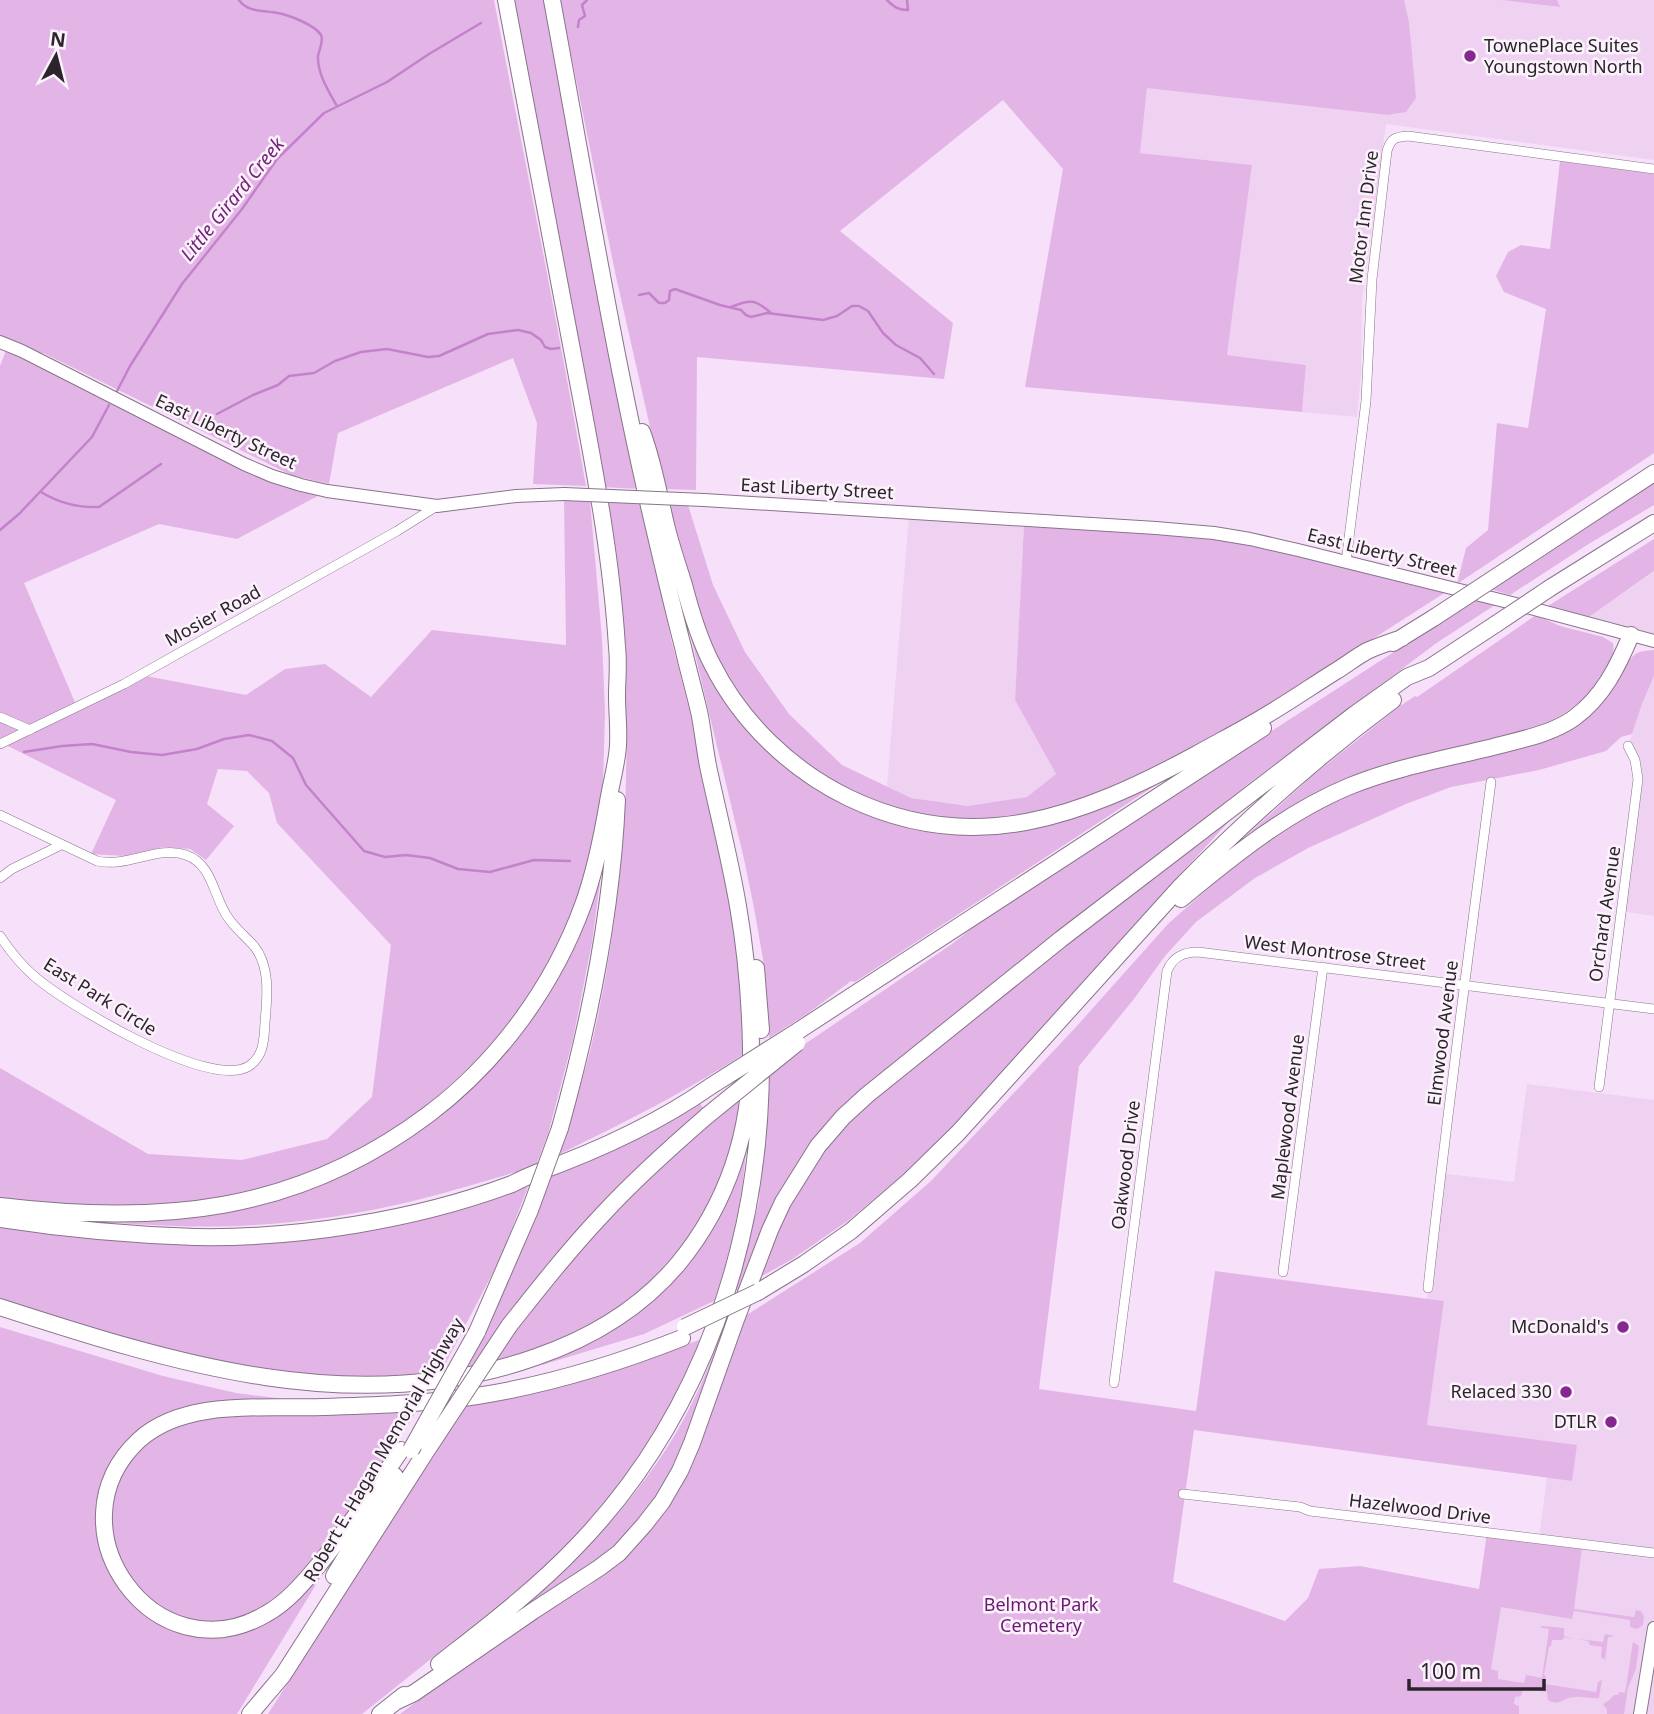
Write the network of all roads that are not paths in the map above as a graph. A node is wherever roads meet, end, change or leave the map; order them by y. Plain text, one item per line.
1 (506, 0) edge
2 (554, 13) edge
3 (1654, 169) edge
4 (0, 342) edge
5 (625, 388) junction
6 (1654, 462) edge
7 (1654, 473) edge
8 (437, 506) junction
9 (1654, 523) edge
10 (1531, 553) junction
11 (1346, 562) junction
12 (1631, 635) junction
13 (1402, 638) junction
14 (1654, 641) edge
15 (1429, 668) junction
16 (0, 716) edge
17 (700, 717) junction
18 (30, 730) junction
19 (0, 744) edge
20 (618, 745) junction
21 (1628, 746) dead end
22 (1491, 782) dead end
23 (0, 815) edge
24 (61, 845) junction
25 (0, 877) edge
26 (0, 936) edge
27 (1179, 956) joint
28 (1323, 967) junction
29 (1465, 985) junction
30 (1609, 1003) junction
31 (1654, 1009) edge
32 (1057, 1024) junction
33 (798, 1037) junction
34 (1599, 1087) dead end
35 (0, 1206) edge
36 (0, 1219) edge
37 (1283, 1272) dead end
38 (1428, 1288) dead end
39 (0, 1307) edge
40 (0, 1315) edge
41 (683, 1332) junction
42 (1114, 1383) dead end
43 (406, 1450) junction
44 (1183, 1494) dead end
45 (1654, 1553) edge
46 (1654, 1628) edge
47 (397, 1701) junction
48 (250, 1714) edge
49 (380, 1714) edge
50 (1640, 1714) edge

1 - 20 highway
2 - 5 highway
3 - 11 street, Motor Inn Drive
4 - 8 street, East Liberty Street
5 - 13 highway
5 - 17 highway
6 - 10 highway
7 - 10 highway
8 - 11 street, East Liberty Street, bridge
8 - 18 street, Mosier Road
9 - 15 highway, bridge
10 - 13 highway, bridge
11 - 12 street, East Liberty Street
12 - 14 street, East Liberty Street
12 - 32 highway
13 - 33 highway
15 - 32 highway
15 - 47 highway
16 - 18 street
17 - 39 highway
17 - 47 highway
18 - 19 street, Mosier Road
20 - 35 highway
20 - 43 highway, Robert E. Hagan Memorial Highway, bridge
21 - 30 street, Orchard Avenue
22 - 29 street, Elmwood Avenue
23 - 24 street
24 - 25 street
24 - 26 street, East Park Circle
27 - 28 street, West Montrose Street
27 - 42 street, Oakwood Drive
28 - 29 street, West Montrose Street
28 - 37 street, Maplewood Avenue
29 - 30 street, West Montrose Street
29 - 38 street, Elmwood Avenue
30 - 31 street, West Montrose Street
30 - 34 street, Orchard Avenue
32 - 41 highway, bridge
33 - 36 highway, bridge
33 - 48 highway, bridge
40 - 41 highway
41 - 43 highway
43 - 48 highway, Robert E. Hagan Memorial Highway
44 - 45 street, Hazelwood Drive
46 - 50 street
47 - 49 highway

